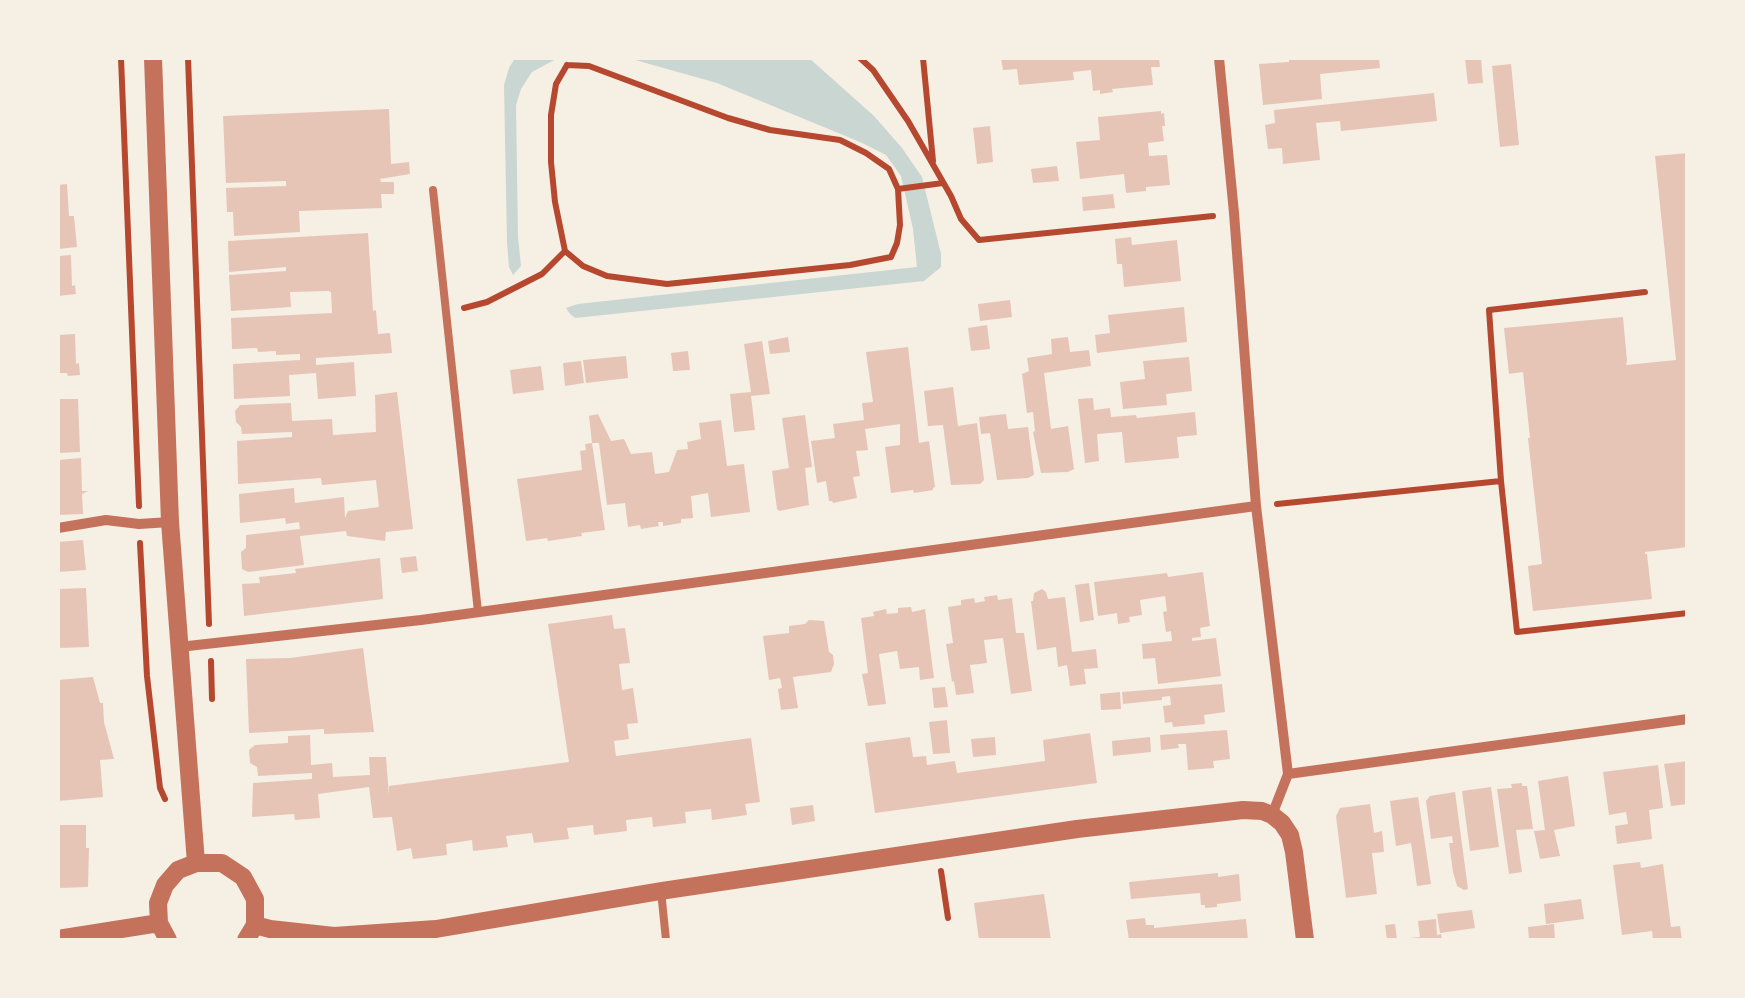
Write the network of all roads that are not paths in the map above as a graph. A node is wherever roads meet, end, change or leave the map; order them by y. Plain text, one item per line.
1 (154, 58) edge
2 (1219, 58) edge
3 (433, 190) dead end
4 (1256, 506) junction
5 (170, 522) junction
6 (58, 528) edge
7 (478, 612) junction
8 (179, 647) junction
9 (1688, 720) edge
10 (1288, 774) junction
11 (1272, 815) junction
12 (196, 862) junction
13 (661, 891) junction
14 (163, 932) edge
15 (250, 933) edge
16 (58, 939) edge
17 (666, 940) edge
18 (1304, 940) edge

1 - 5 street
2 - 4 street
3 - 7 lane
4 - 7 street
4 - 10 street
5 - 6 street
5 - 8 street
7 - 8 street
8 - 12 street
9 - 10 street
10 - 11 street
11 - 13 street
11 - 18 street
12 - 14 street
12 - 15 street
13 - 15 street
13 - 17 lane
14 - 16 street

